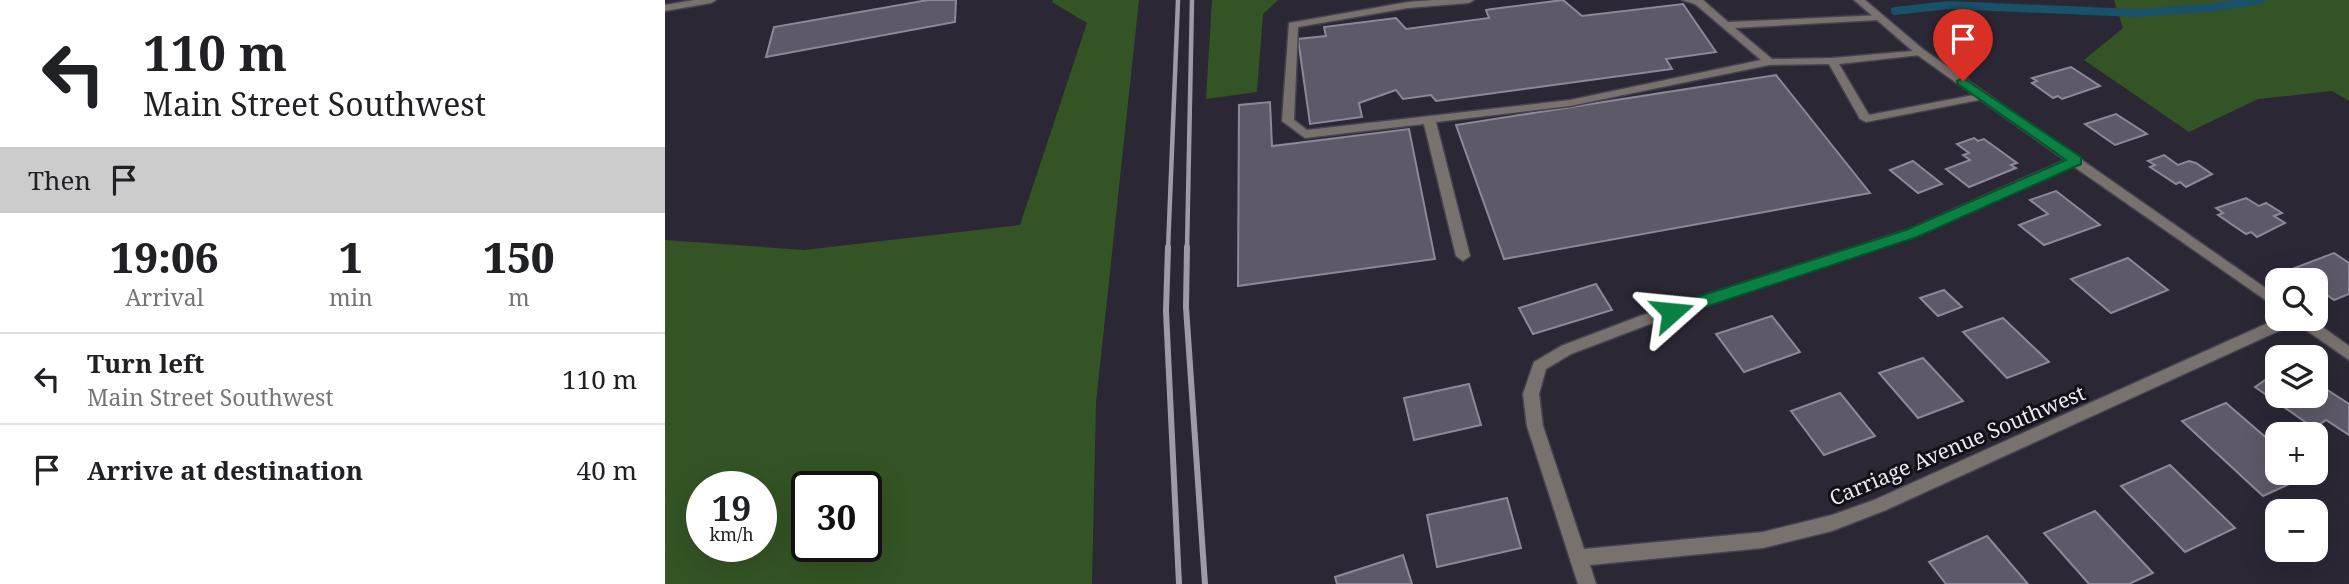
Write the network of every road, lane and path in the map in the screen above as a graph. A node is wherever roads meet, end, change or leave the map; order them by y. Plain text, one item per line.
1 (711, 0) edge
2 (1469, 0) edge
3 (1687, 0) edge
4 (1859, 0) edge
5 (665, 8) edge
6 (1878, 17) junction
7 (1726, 25) junction
8 (1920, 52) junction
9 (1832, 61) junction
10 (1769, 62) junction
11 (1984, 96) junction
12 (1429, 119) junction
13 (2076, 160) junction
14 (1463, 256) dead end
15 (2265, 294) edge
16 (2265, 331) edge
17 (2317, 331) edge
18 (2349, 354) edge
19 (1579, 558) junction
20 (1587, 584) edge

1 - 5 street
2 - 12 street
3 - 7 street
4 - 6 street
6 - 7 street
6 - 8 street
7 - 10 street
8 - 9 street
8 - 11 street
9 - 10 street
9 - 11 street
10 - 12 street
11 - 13 street
12 - 14 street
13 - 15 street
13 - 19 street
16 - 19 street, Carriage Avenue Southwest
17 - 18 street
19 - 20 street

